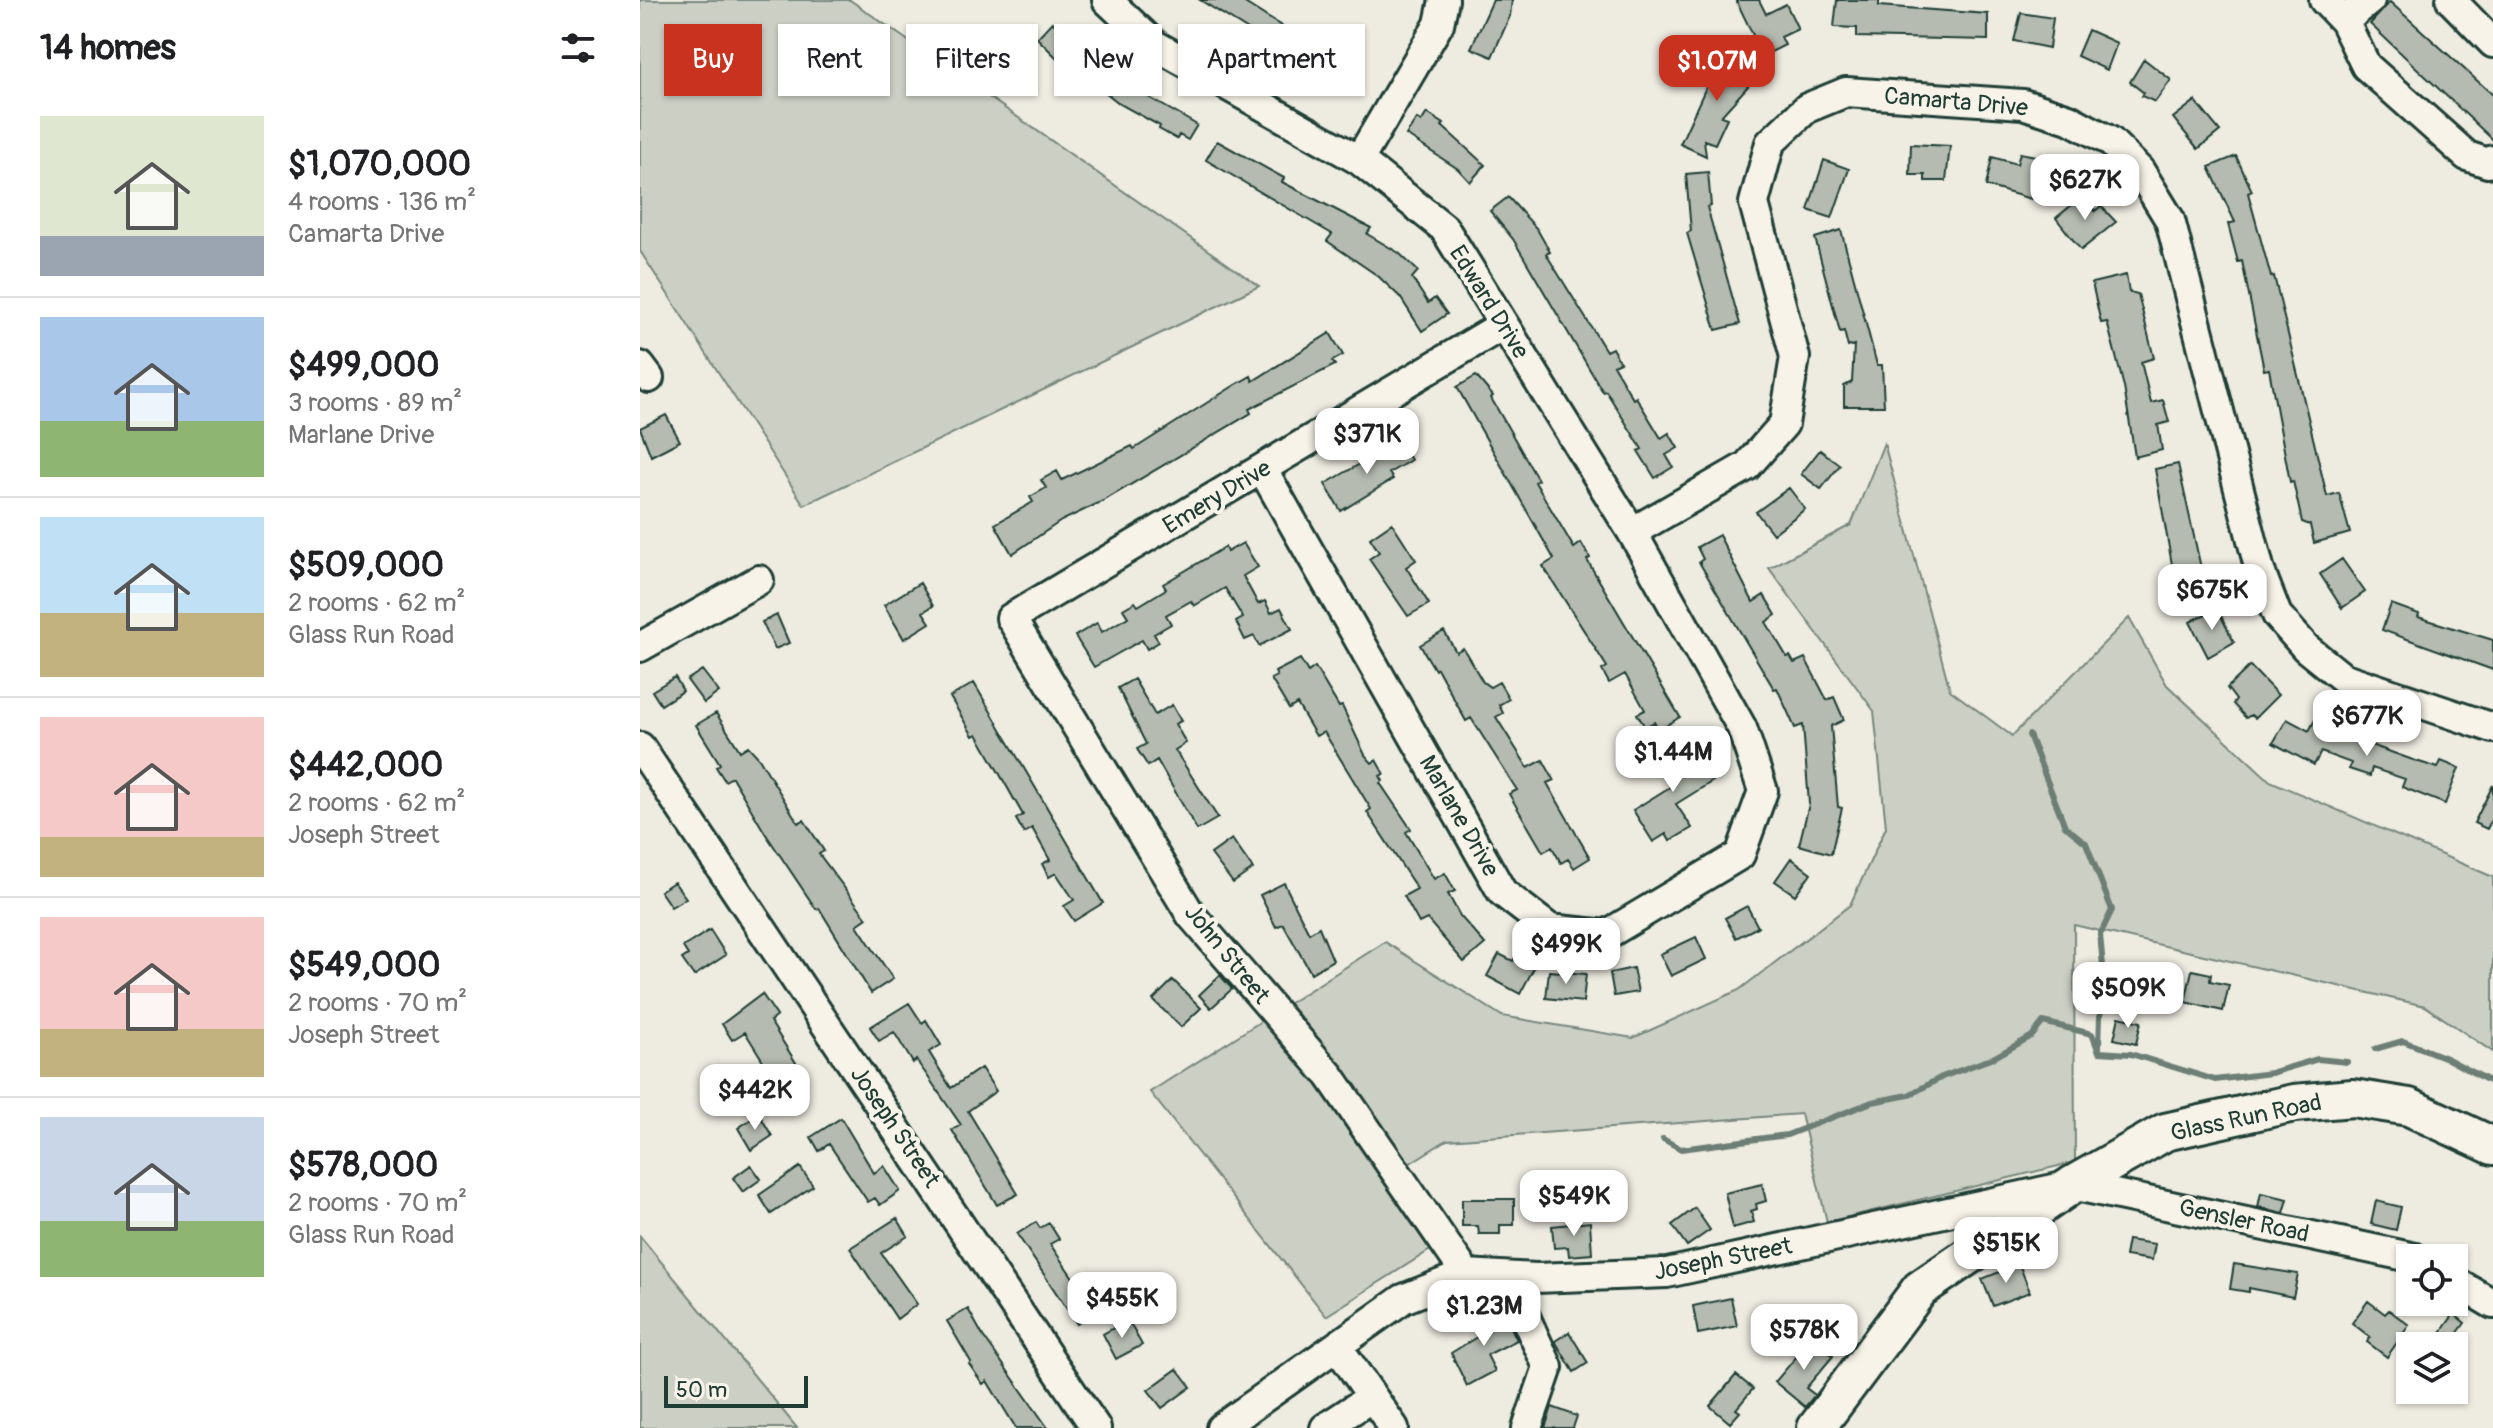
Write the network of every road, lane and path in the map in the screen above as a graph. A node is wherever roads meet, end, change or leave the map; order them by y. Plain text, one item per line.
1 (1107, 0) edge
2 (1444, 0) edge
3 (2324, 0) edge
4 (2370, 0) edge
5 (2451, 0) edge
6 (2344, 21) junction
7 (2493, 43) edge
8 (1359, 160) junction
9 (2493, 160) edge
10 (1503, 325) junction
11 (1263, 470) junction
12 (1632, 532) junction
13 (759, 580) dead end
14 (1011, 618) joint
15 (640, 647) edge
16 (1742, 728) joint
17 (2493, 728) edge
18 (640, 747) edge
19 (2493, 1146) edge
20 (2072, 1185) junction
21 (2396, 1254) edge
22 (1466, 1274) junction
23 (1507, 1277) junction
24 (2468, 1289) edge
25 (2493, 1304) edge
26 (1337, 1346) junction
27 (1372, 1397) junction
28 (1096, 1428) edge
29 (1221, 1428) edge
30 (1325, 1428) edge
31 (1394, 1428) edge
32 (1527, 1428) edge
33 (1816, 1428) edge

1 - 8 street, Edward Drive
2 - 8 street
3 - 6 street
4 - 6 street
5 - 7 street
6 - 9 street
8 - 10 street, Edward Drive
10 - 11 street, Emery Drive
10 - 12 street, Edward Drive
11 - 14 street, Emery Drive
11 - 16 street, Marlane Drive
12 - 16 street, Edward Drive
12 - 17 street, Camarta Drive
13 - 15 street
14 - 22 street, John Street
18 - 28 street, Joseph Street
19 - 20 main road, Glass Run Road
20 - 21 street, Gensler Road
20 - 23 street, Joseph Street
20 - 33 main road, Glass Run Road
22 - 23 street, Joseph Street
22 - 26 street, Joseph Street
23 - 32 street
24 - 25 street
26 - 27 street
26 - 29 street, Joseph Street
27 - 30 street
27 - 31 street

